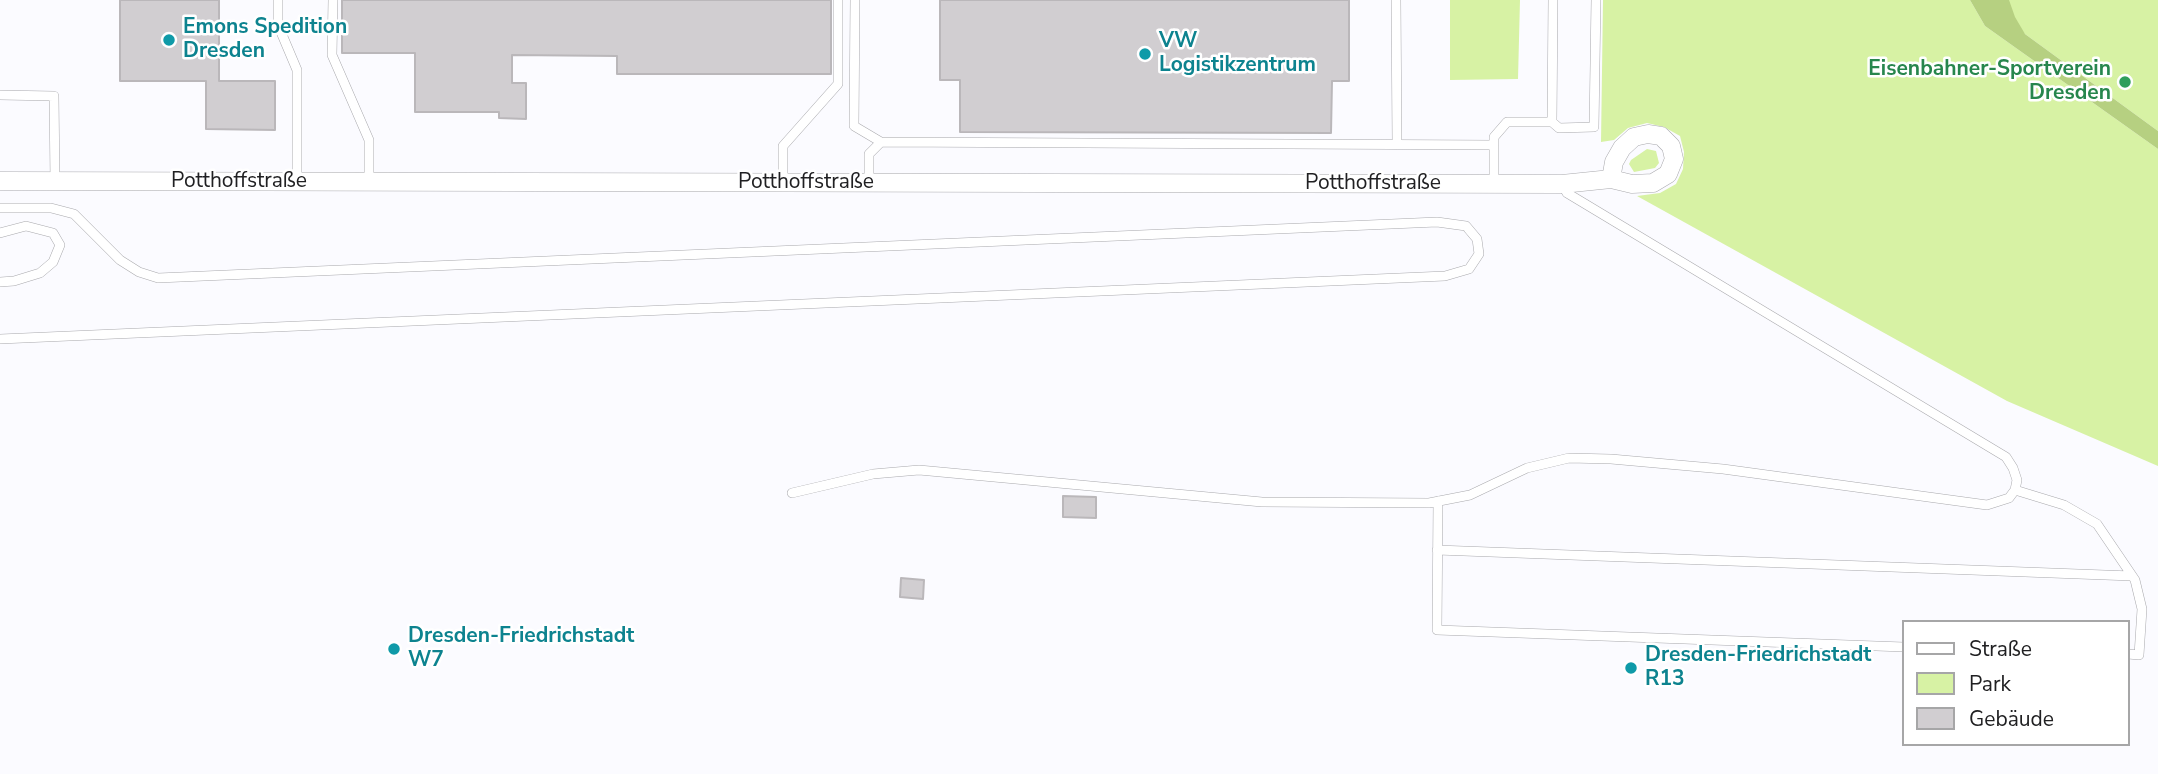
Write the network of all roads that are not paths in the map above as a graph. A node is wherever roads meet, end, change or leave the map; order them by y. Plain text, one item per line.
1 (278, 0) edge
2 (333, 0) edge
3 (838, 0) edge
4 (855, 0) edge
5 (1396, 0) edge
6 (1553, 0) edge
7 (1596, 0) edge
8 (0, 95) edge
9 (1552, 122) junction
10 (881, 142) junction
11 (1397, 145) junction
12 (1494, 145) junction
13 (1611, 178) dead end
14 (0, 181) edge
15 (55, 181) junction
16 (297, 182) junction
17 (369, 182) junction
18 (783, 183) junction
19 (869, 183) junction
20 (1494, 184) junction
21 (1562, 184) junction
22 (0, 208) edge
23 (0, 233) edge
24 (0, 282) edge
25 (0, 339) edge
26 (2015, 490) junction
27 (792, 493) dead end
28 (1437, 501) junction
29 (1437, 550) junction
30 (2132, 576) junction
31 (1902, 647) edge
32 (2130, 654) edge

1 - 16 lane
2 - 17 lane
3 - 18 lane
4 - 10 lane
5 - 11 lane
6 - 9 lane
7 - 9 lane
8 - 15 lane
9 - 12 lane
10 - 11 lane
10 - 19 lane
11 - 12 lane
12 - 20 lane
13 - 21 street, Potthoffstraße
14 - 15 street, Potthoffstraße
15 - 16 street, Potthoffstraße
16 - 17 street, Potthoffstraße
17 - 18 street, Potthoffstraße
18 - 19 street, Potthoffstraße
19 - 20 street, Potthoffstraße
20 - 21 street, Potthoffstraße
21 - 26 lane
22 - 25 lane
23 - 24 lane
26 - 28 lane
26 - 30 lane
27 - 28 lane
28 - 29 lane
29 - 30 lane
29 - 31 lane
30 - 32 lane

